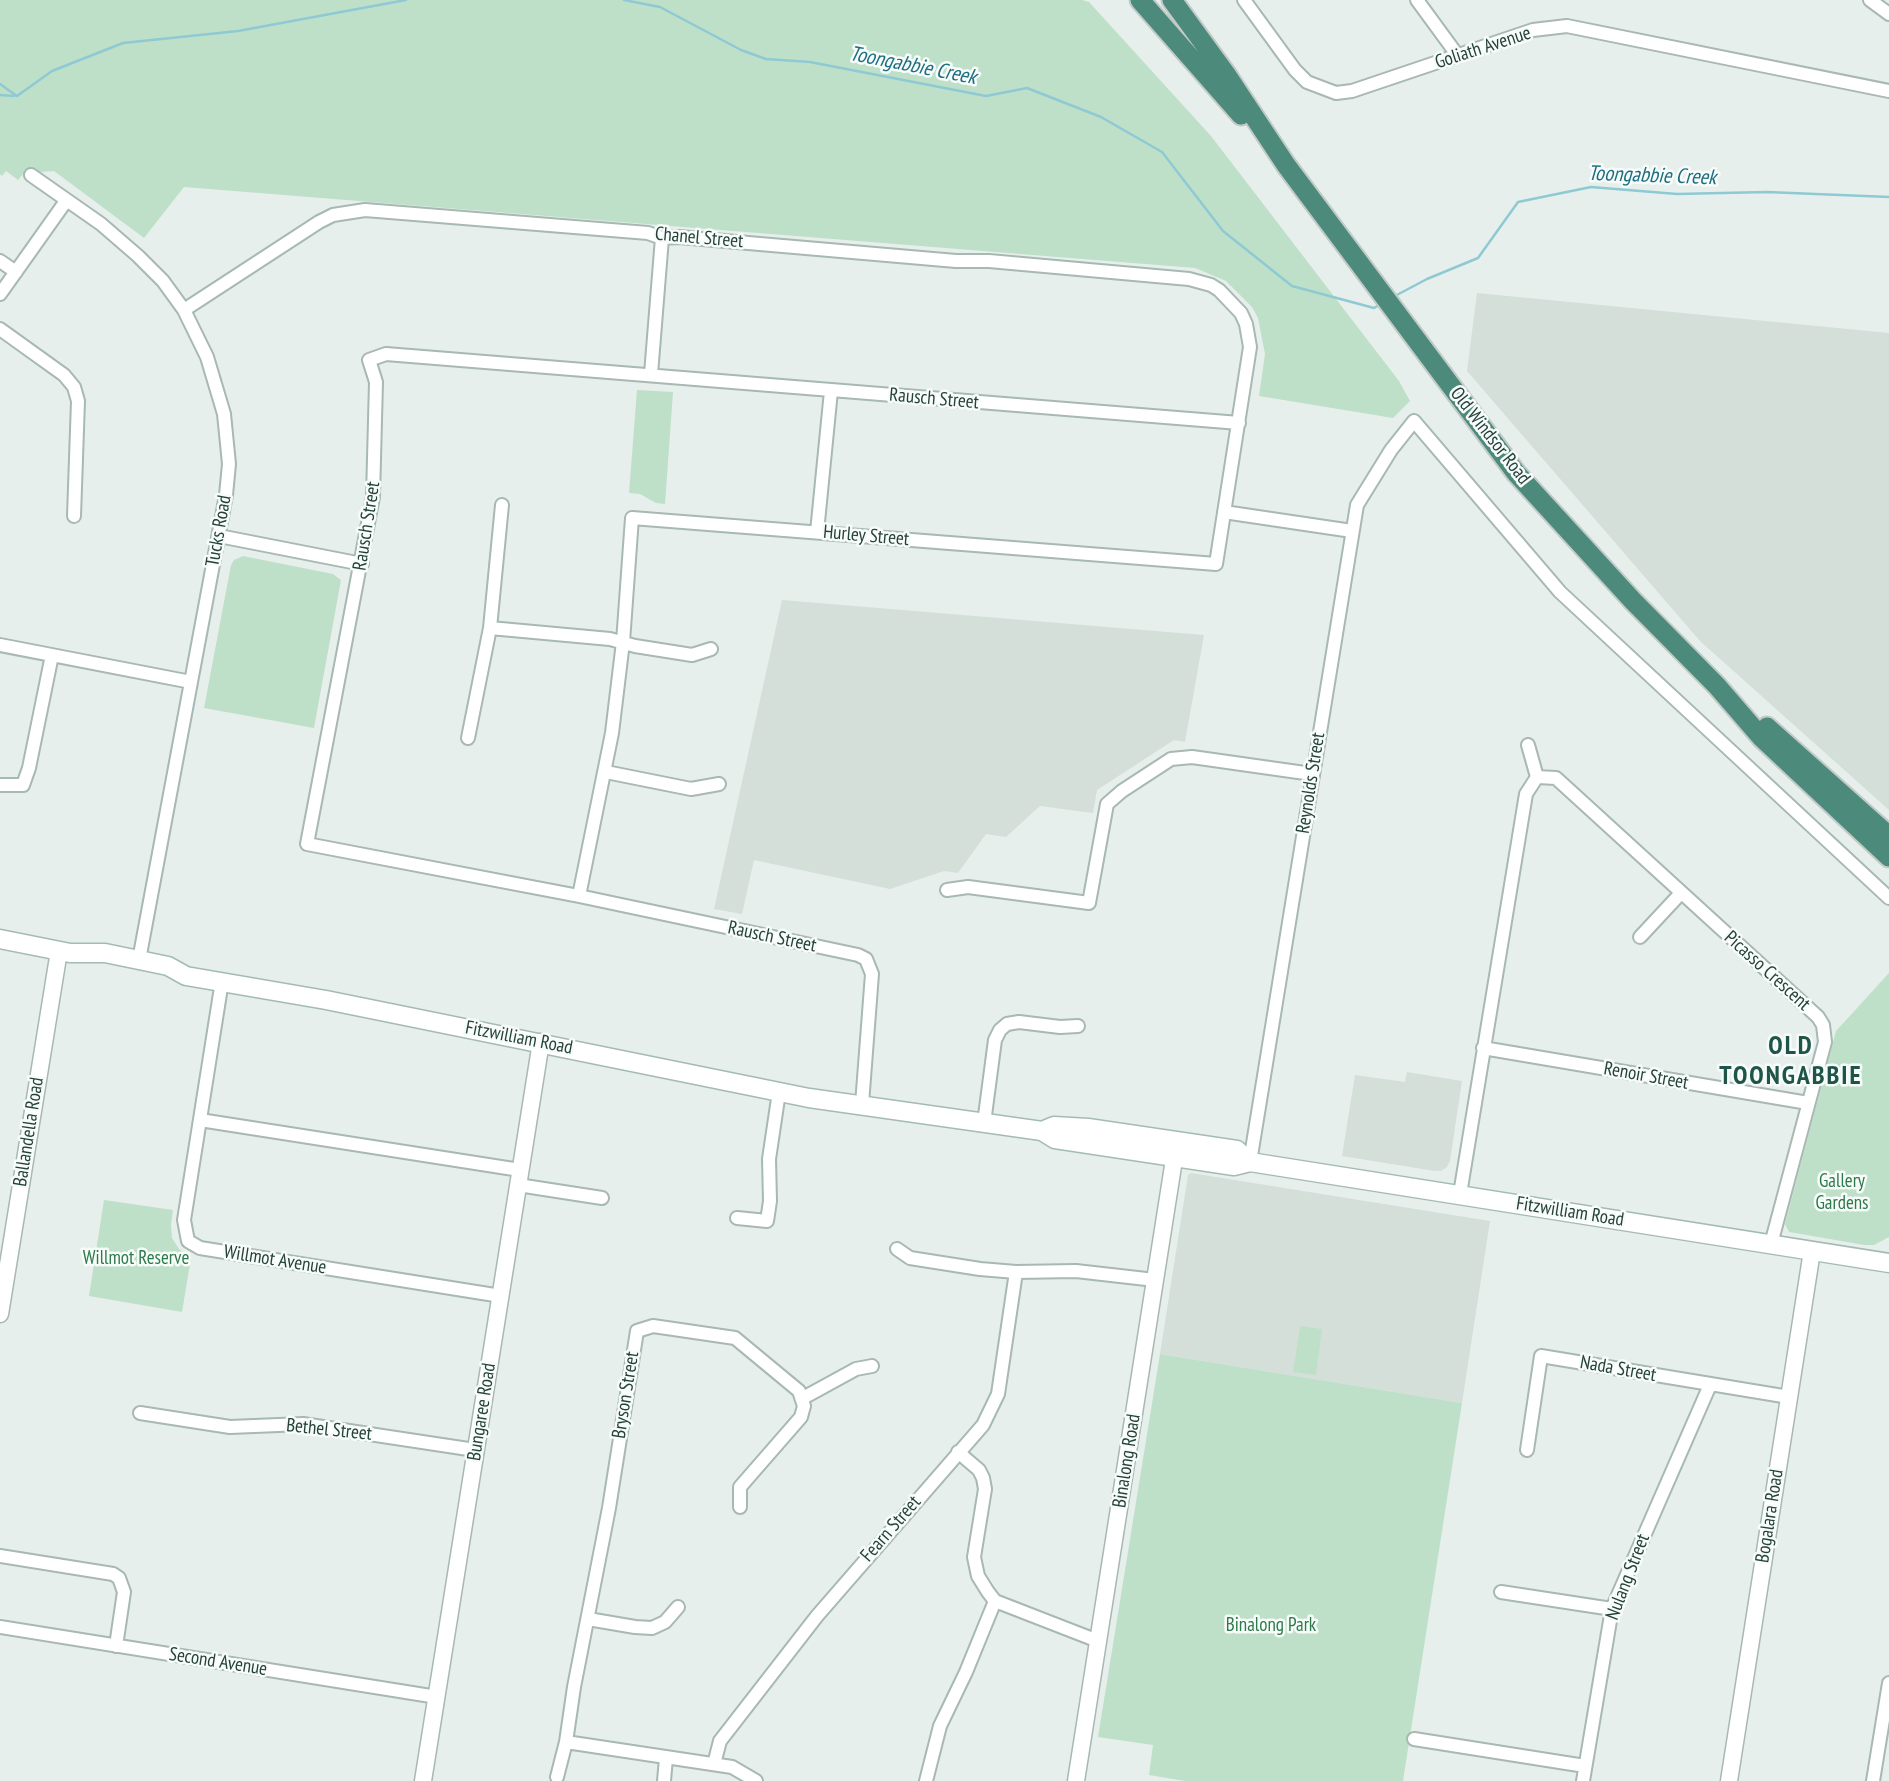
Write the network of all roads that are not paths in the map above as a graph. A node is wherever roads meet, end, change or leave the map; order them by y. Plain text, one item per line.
1 (1140, 0) edge
2 (1172, 0) edge
3 (1244, 0) edge
4 (1416, 0) edge
5 (1870, 0) edge
6 (1889, 15) edge
7 (1458, 56) junction
8 (1889, 91) edge
9 (1286, 165) junction
10 (31, 176) dead end
11 (66, 201) junction
12 (662, 238) junction
13 (0, 261) edge
14 (16, 272) junction
15 (0, 294) edge
16 (1234, 303) joint
17 (184, 310) junction
18 (0, 330) edge
19 (652, 374) junction
20 (831, 391) junction
21 (1240, 423) junction
22 (502, 505) dead end
23 (1224, 512) junction
24 (74, 516) dead end
25 (1352, 531) junction
26 (817, 532) junction
27 (219, 536) junction
28 (362, 564) junction
29 (490, 628) junction
30 (623, 642) junction
31 (0, 645) edge
32 (711, 649) dead end
33 (52, 655) junction
34 (191, 682) junction
35 (1717, 686) junction
36 (468, 738) dead end
37 (1528, 745) dead end
38 (606, 772) junction
39 (1312, 774) junction
40 (1537, 777) junction
41 (719, 784) dead end
42 (0, 785) edge
43 (1889, 836) edge
44 (1889, 857) edge
45 (947, 890) dead end
46 (1681, 893) junction
47 (579, 896) junction
48 (1889, 898) edge
49 (1640, 937) dead end
50 (0, 939) edge
51 (59, 951) junction
52 (139, 960) junction
53 (222, 981) junction
54 (1078, 1026) dead end
55 (541, 1042) junction
56 (1483, 1048) junction
57 (779, 1092) junction
58 (1808, 1103) junction
59 (862, 1104) junction
60 (200, 1120) junction
61 (984, 1123) junction
62 (1176, 1149) junction
63 (1250, 1162) junction
64 (519, 1178) junction
65 (1460, 1194) junction
66 (603, 1198) dead end
67 (737, 1218) dead end
68 (1771, 1244) junction
69 (897, 1249) dead end
70 (1812, 1251) junction
71 (1889, 1263) edge
72 (1016, 1272) junction
73 (1155, 1280) junction
74 (501, 1296) junction
75 (0, 1314) edge
76 (872, 1366) dead end
77 (1710, 1385) junction
78 (1789, 1397) junction
79 (803, 1398) junction
80 (140, 1413) dead end
81 (475, 1450) junction
82 (1527, 1450) dead end
83 (958, 1452) junction
84 (740, 1507) dead end
85 (0, 1556) edge
86 (1501, 1592) dead end
87 (995, 1601) junction
88 (678, 1607) dead end
89 (1612, 1609) junction
90 (588, 1619) junction
91 (0, 1627) edge
92 (1098, 1641) junction
93 (116, 1646) junction
94 (1889, 1683) edge
95 (437, 1697) junction
96 (1414, 1739) dead end
97 (566, 1742) junction
98 (666, 1758) junction
99 (714, 1764) junction
100 (1585, 1766) junction
101 (557, 1777) dead end
102 (423, 1781) edge
103 (664, 1781) edge
104 (756, 1781) edge
105 (926, 1781) edge
106 (1076, 1781) edge
107 (1583, 1781) edge
108 (1729, 1781) edge
109 (1873, 1781) edge

1 - 9 highway, Old Windsor Road
2 - 9 highway, Old Windsor Road
3 - 7 street, Goliath Avenue
4 - 7 street
5 - 6 street
7 - 8 street, Goliath Avenue
9 - 35 highway, Old Windsor Road
10 - 11 street, Tucks Road
11 - 14 street
11 - 17 street, Tucks Road
12 - 16 street, Chanel Street
12 - 17 street, Chanel Street
12 - 19 street
13 - 14 street
14 - 15 street
16 - 21 street, Hurley Street
17 - 27 street, Tucks Road
18 - 24 street
19 - 20 street, Rausch Street
19 - 28 street, Rausch Street
20 - 21 street, Rausch Street
20 - 26 street
21 - 23 street, Hurley Street
22 - 29 street
23 - 25 street
23 - 26 street, Hurley Street
25 - 39 street, Reynolds Street
25 - 48 street, Reynolds Street
26 - 30 street, Hurley Street
27 - 28 street
27 - 34 street, Tucks Road
28 - 47 street, Rausch Street
29 - 30 street
29 - 36 street
30 - 32 street
30 - 38 street, Hurley Street
31 - 33 street
33 - 34 street
33 - 42 street
34 - 52 street, Tucks Road
35 - 43 highway, Old Windsor Road
35 - 44 highway, Old Windsor Road
37 - 40 street
38 - 41 street
38 - 47 street, Hurley Street
39 - 45 street
39 - 63 street, Reynolds Street
40 - 46 street, Picasso Crescent
40 - 56 street
46 - 49 street
46 - 58 street, Picasso Crescent
47 - 59 street, Rausch Street
50 - 51 main road, Fitzwilliam Road
51 - 52 main road, Fitzwilliam Road
51 - 75 street, Ballandella Road
52 - 53 main road, Fitzwilliam Road
53 - 55 main road, Fitzwilliam Road
53 - 60 street, Willmot Avenue
54 - 61 street
55 - 57 main road, Fitzwilliam Road
55 - 64 street, Bungaree Road
56 - 58 street, Renoir Street
56 - 65 street
57 - 59 main road, Fitzwilliam Road
57 - 67 street
58 - 68 street, Picasso Crescent
59 - 61 main road, Fitzwilliam Road
60 - 64 street
60 - 74 street, Willmot Avenue
61 - 62 main road, Fitzwilliam Road
62 - 63 main road, Fitzwilliam Road
62 - 73 street, Binalong Road
63 - 65 main road, Fitzwilliam Road
64 - 66 street
64 - 74 street, Bungaree Road
65 - 68 main road, Fitzwilliam Road
68 - 70 main road, Fitzwilliam Road
69 - 72 street
70 - 71 main road, Fitzwilliam Road
70 - 78 street, Bogalara Road
72 - 73 street
72 - 83 street, Fearn Street
73 - 92 street, Binalong Road
74 - 81 street, Bungaree Road
76 - 79 street
77 - 78 street, Nada Street
77 - 82 street, Nada Street
77 - 89 street, Nulang Street
78 - 108 street, Bogalara Road
79 - 84 street
79 - 90 street, Bryson Street
80 - 81 street, Bethel Street
81 - 95 street, Bungaree Road
83 - 87 street
83 - 99 street, Fearn Street
85 - 93 street
86 - 89 street
87 - 92 street
87 - 105 street
88 - 90 street
89 - 100 street, Nulang Street
90 - 97 street, Bryson Street
91 - 93 street, Second Avenue
92 - 106 street, Binalong Road
93 - 95 street, Second Avenue
94 - 109 street
95 - 102 street, Bungaree Road
96 - 100 street
97 - 98 street
97 - 101 street, Bryson Street
98 - 99 street
98 - 103 street
99 - 104 street
100 - 107 street, Nulang Street

